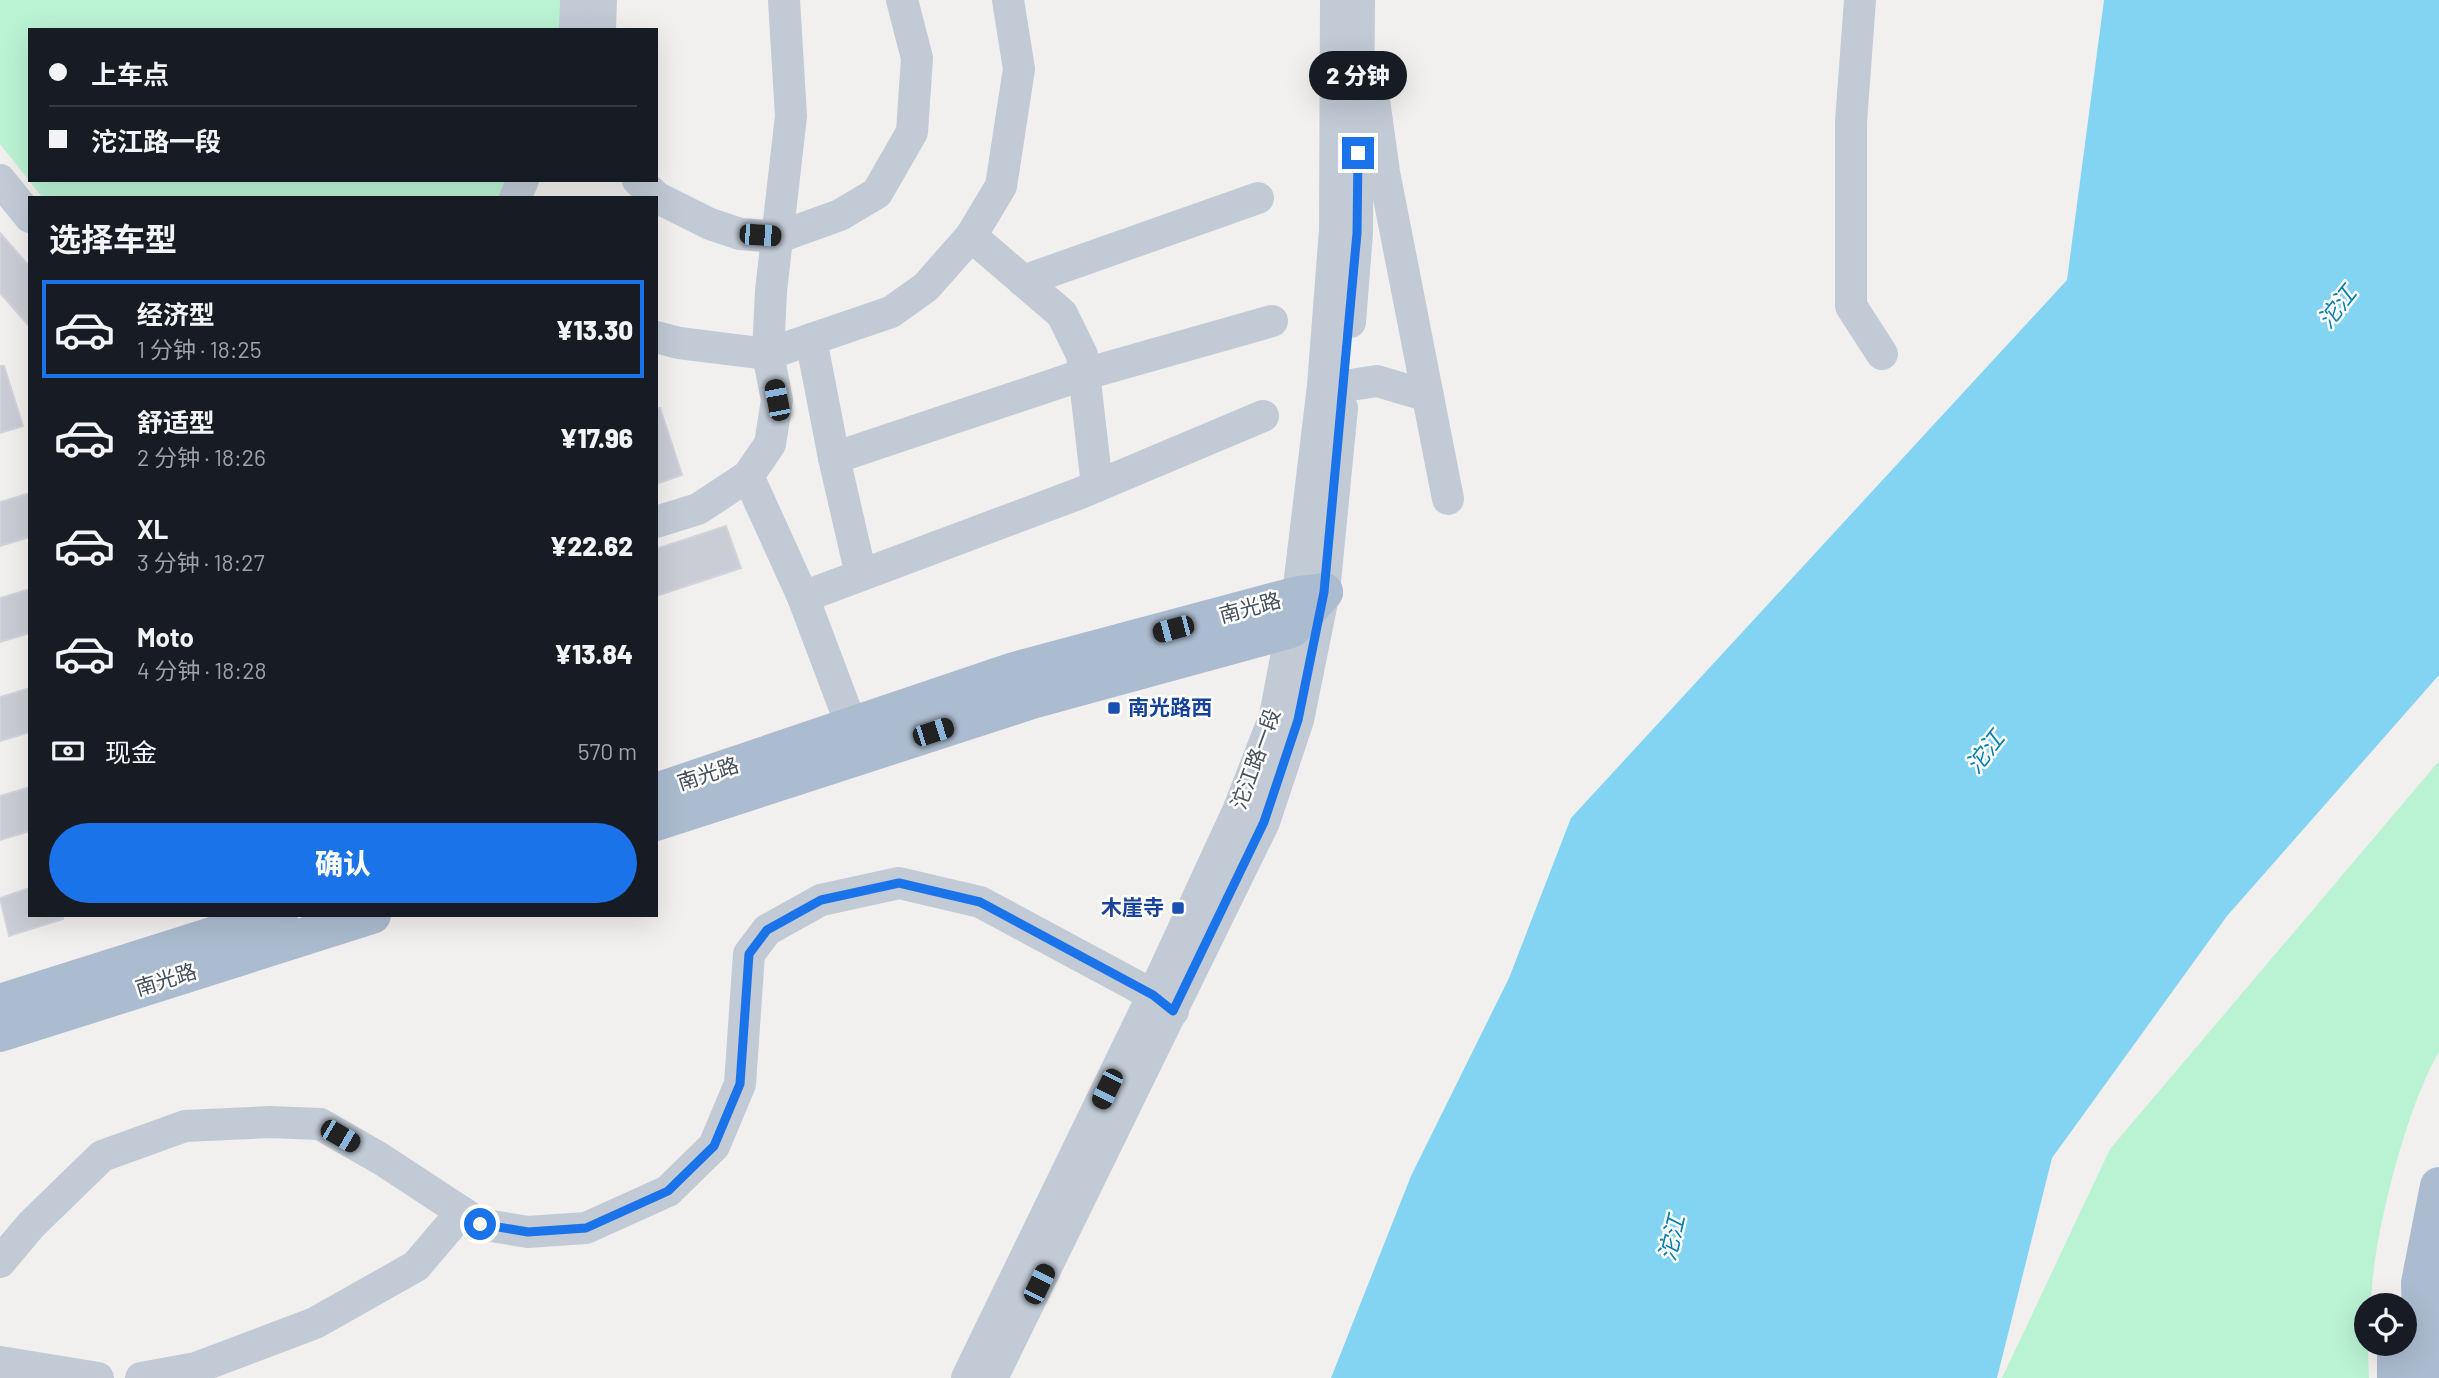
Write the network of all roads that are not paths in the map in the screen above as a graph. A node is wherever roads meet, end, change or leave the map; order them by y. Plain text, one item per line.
1 (576, 0) edge
2 (601, 0) edge
3 (784, 0) edge
4 (902, 0) edge
5 (1008, 0) edge
6 (1860, 0) edge
7 (1348, 4) edge
8 (575, 28) edge
9 (600, 28) edge
10 (0, 180) edge
11 (640, 182) edge
12 (655, 196) edge
13 (658, 198) edge
14 (1258, 198) dead end
15 (28, 215) edge
16 (971, 236) junction
17 (779, 237) junction
18 (1023, 281) junction
19 (1272, 321) dead end
20 (658, 338) edge
21 (811, 339) junction
22 (768, 354) junction
23 (1882, 354) dead end
24 (1085, 374) junction
25 (1344, 386) junction
26 (1428, 396) junction
27 (1263, 416) dead end
28 (834, 458) junction
29 (748, 476) junction
30 (1097, 486) junction
31 (1448, 499) dead end
32 (658, 521) edge
33 (861, 575) junction
34 (803, 597) junction
35 (1305, 605) junction
36 (852, 727) junction
37 (658, 791) edge
38 (658, 821) edge
39 (273, 917) edge
40 (366, 917) edge
41 (0, 1003) edge
42 (1163, 1003) junction
43 (0, 1033) edge
44 (2435, 1204) edge
45 (462, 1212) junction
46 (0, 1262) edge
47 (2408, 1293) edge
48 (2396, 1356) edge
49 (0, 1362) edge
50 (99, 1378) edge
51 (141, 1378) edge
52 (967, 1378) edge
53 (992, 1378) edge
54 (2396, 1378) edge
55 (2423, 1378) edge

1 - 8 street
2 - 9 street
3 - 17 street
4 - 17 street
5 - 16 street
6 - 23 street
7 - 25 street, 沱江路一段
7 - 26 street
7 - 35 street, 沱江路一段
10 - 15 street
11 - 12 street
13 - 17 street
14 - 18 street
16 - 18 street
16 - 21 street
17 - 22 street
18 - 24 street
19 - 24 street
20 - 22 street
21 - 22 street
21 - 28 street
22 - 29 street
24 - 28 street
24 - 30 street
25 - 26 street
25 - 35 street, 沱江路一段
26 - 31 street
27 - 30 street
28 - 33 street
29 - 32 street
29 - 34 street
30 - 33 street
33 - 34 street
34 - 36 street
35 - 36 main road, 南光路
35 - 38 main road, 南光路
35 - 42 street, 沱江路一段
35 - 42 street, 沱江路一段
36 - 37 main road, 南光路
39 - 41 main road, 南光路
40 - 43 main road, 南光路
42 - 45 street
42 - 52 street, 沱江路一段
42 - 53 street, 沱江路一段
44 - 47 main road
44 - 55 main road
45 - 46 street
45 - 51 street
48 - 54 main road
49 - 50 street

